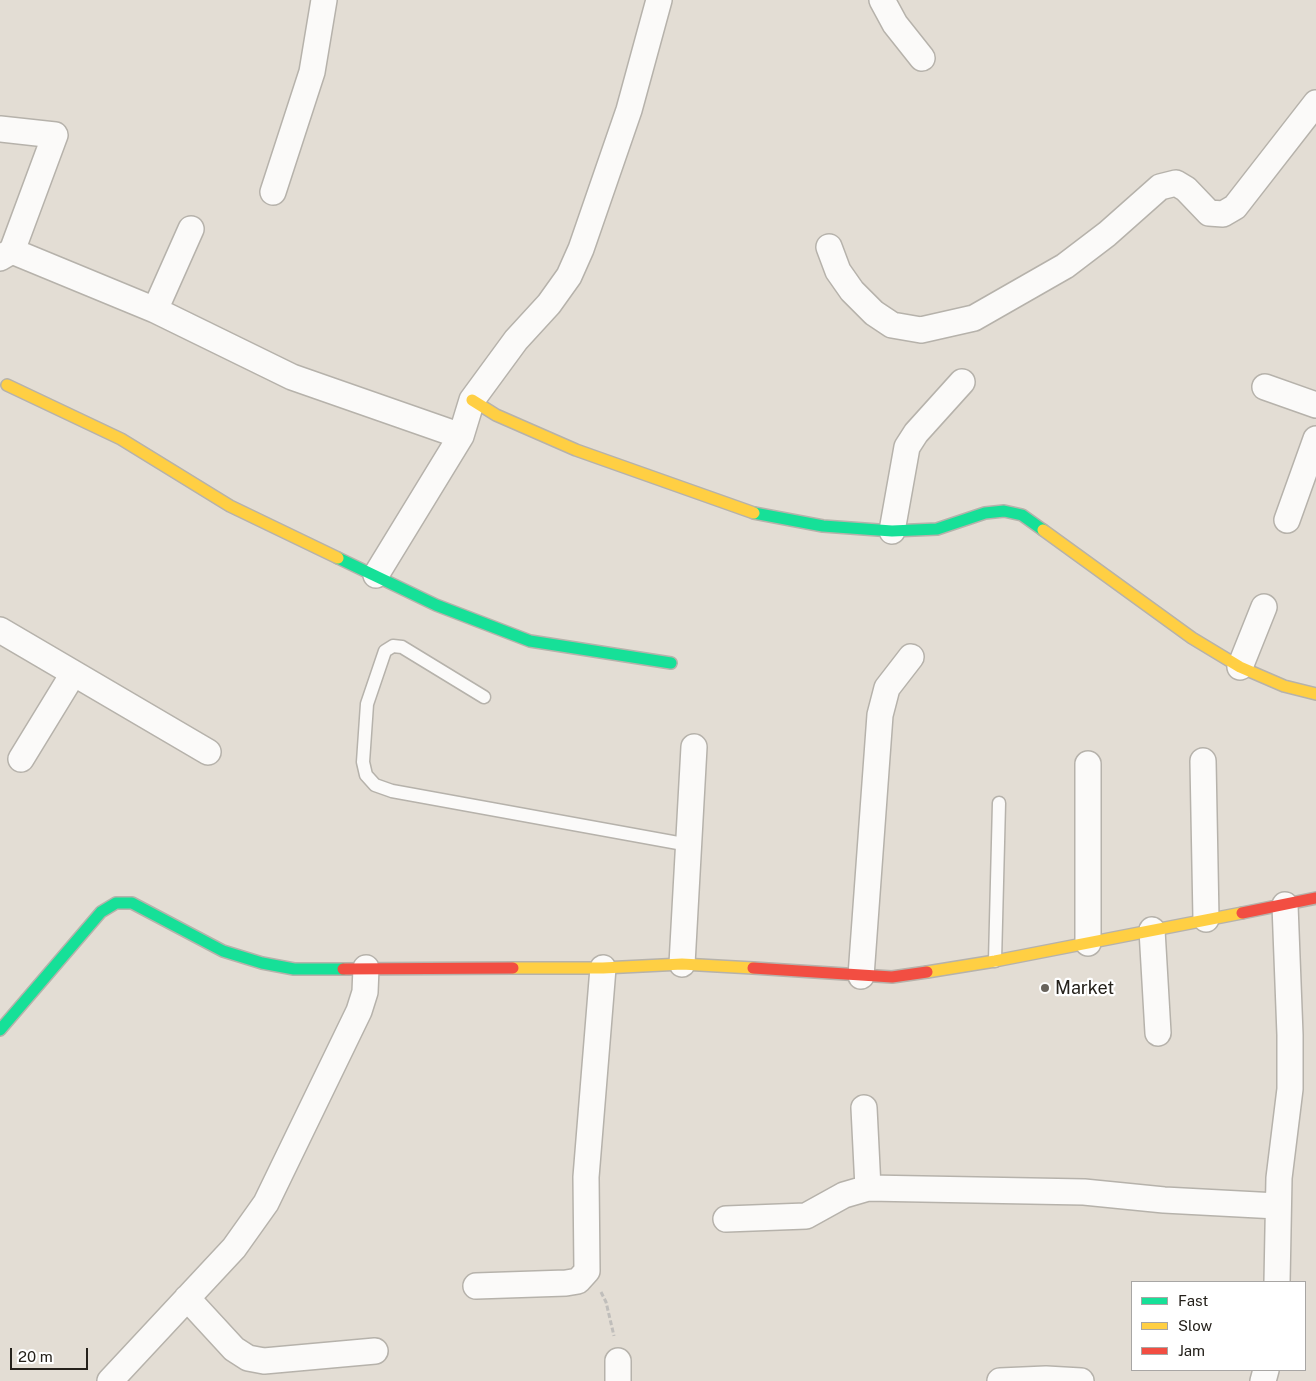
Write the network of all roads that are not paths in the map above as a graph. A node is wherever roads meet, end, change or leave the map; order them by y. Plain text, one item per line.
1 (324, 0) edge
2 (659, 0) edge
3 (882, 0) edge
4 (922, 58) dead end
5 (1316, 103) edge
6 (0, 128) edge
7 (273, 192) dead end
8 (191, 229) dead end
9 (829, 248) dead end
10 (6, 255) edge
11 (156, 310) junction
12 (962, 382) dead end
13 (7, 386) dead end
14 (1265, 387) dead end
15 (472, 400) junction
16 (1316, 405) edge
17 (461, 436) junction
18 (1316, 439) edge
19 (1288, 520) dead end
20 (892, 531) junction
21 (376, 574) junction
22 (1264, 607) dead end
23 (0, 630) edge
24 (912, 657) dead end
25 (671, 663) dead end
26 (1240, 667) junction
27 (73, 674) junction
28 (1316, 694) edge
29 (484, 697) dead end
30 (694, 747) dead end
31 (208, 752) dead end
32 (21, 759) dead end
33 (1203, 761) dead end
34 (1088, 764) dead end
35 (999, 803) dead end
36 (689, 845) junction
37 (1316, 898) edge
38 (1285, 904) junction
39 (1206, 919) junction
40 (1152, 930) junction
41 (1088, 943) junction
42 (995, 961) junction
43 (682, 964) junction
44 (366, 968) junction
45 (603, 968) junction
46 (862, 976) junction
47 (0, 1030) edge
48 (1158, 1032) dead end
49 (864, 1108) dead end
50 (868, 1188) junction
51 (1277, 1206) junction
52 (726, 1219) dead end
53 (1277, 1281) edge
54 (476, 1286) dead end
55 (187, 1298) junction
56 (376, 1351) dead end
57 (110, 1381) edge
58 (1000, 1381) edge
59 (1080, 1381) edge

1 - 7 street
2 - 15 street
3 - 4 street
5 - 9 street
6 - 10 street
8 - 11 street
10 - 11 street
11 - 17 street
12 - 20 street
13 - 21 street
14 - 16 street
15 - 17 street
15 - 20 street
17 - 21 street
18 - 19 street
20 - 26 street
21 - 25 street
22 - 26 street
23 - 27 street
24 - 46 street
26 - 28 street
27 - 31 street
27 - 32 street
29 - 36 lane
30 - 36 street
33 - 39 street
34 - 41 street
35 - 42 lane
36 - 43 street
37 - 38 street
38 - 39 street
38 - 51 street
39 - 40 street
40 - 41 street
40 - 48 street
41 - 42 street
42 - 46 street
43 - 45 street
43 - 46 street
44 - 45 street
44 - 47 street
44 - 55 street
45 - 54 street
49 - 50 street
50 - 51 street
50 - 52 street
51 - 53 street
55 - 56 street
55 - 57 street
58 - 59 street

